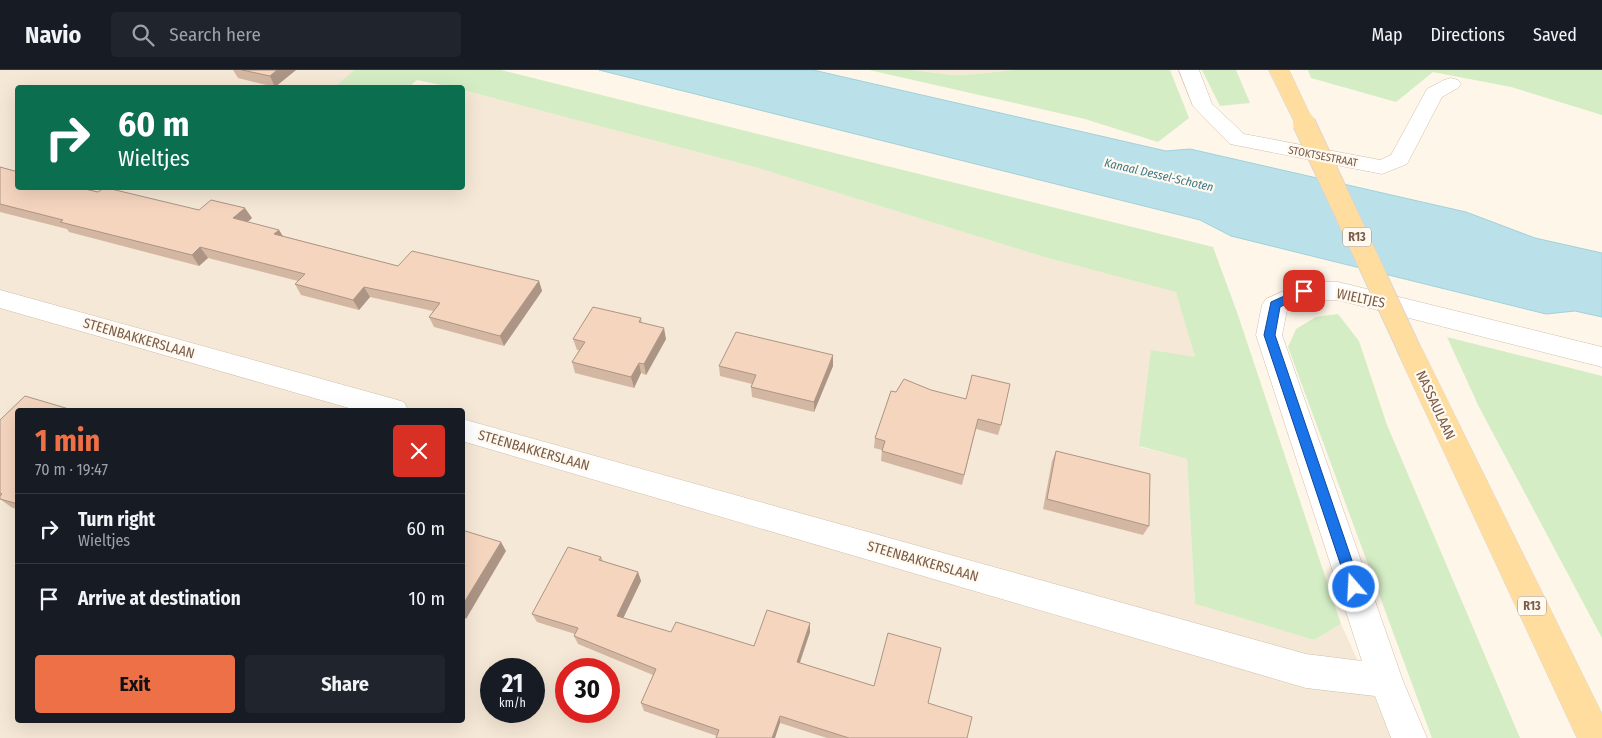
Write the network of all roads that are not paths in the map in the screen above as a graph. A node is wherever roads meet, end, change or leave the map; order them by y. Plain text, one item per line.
1 (1189, 70) edge
2 (1279, 70) edge
3 (1451, 84) dead end
4 (0, 299) edge
5 (1602, 357) edge
6 (387, 408) edge
7 (465, 431) edge
8 (1386, 681) junction
9 (1409, 738) edge
10 (1595, 738) edge

1 - 3 street, STOKTSESTRAAT
2 - 10 main road, NASSAULAAN / R13, bridge
4 - 6 street, STEENBAKKERSLAAN
5 - 8 street, WIELTJES
7 - 8 street, STEENBAKKERSLAAN
8 - 9 street, WIELTJES

